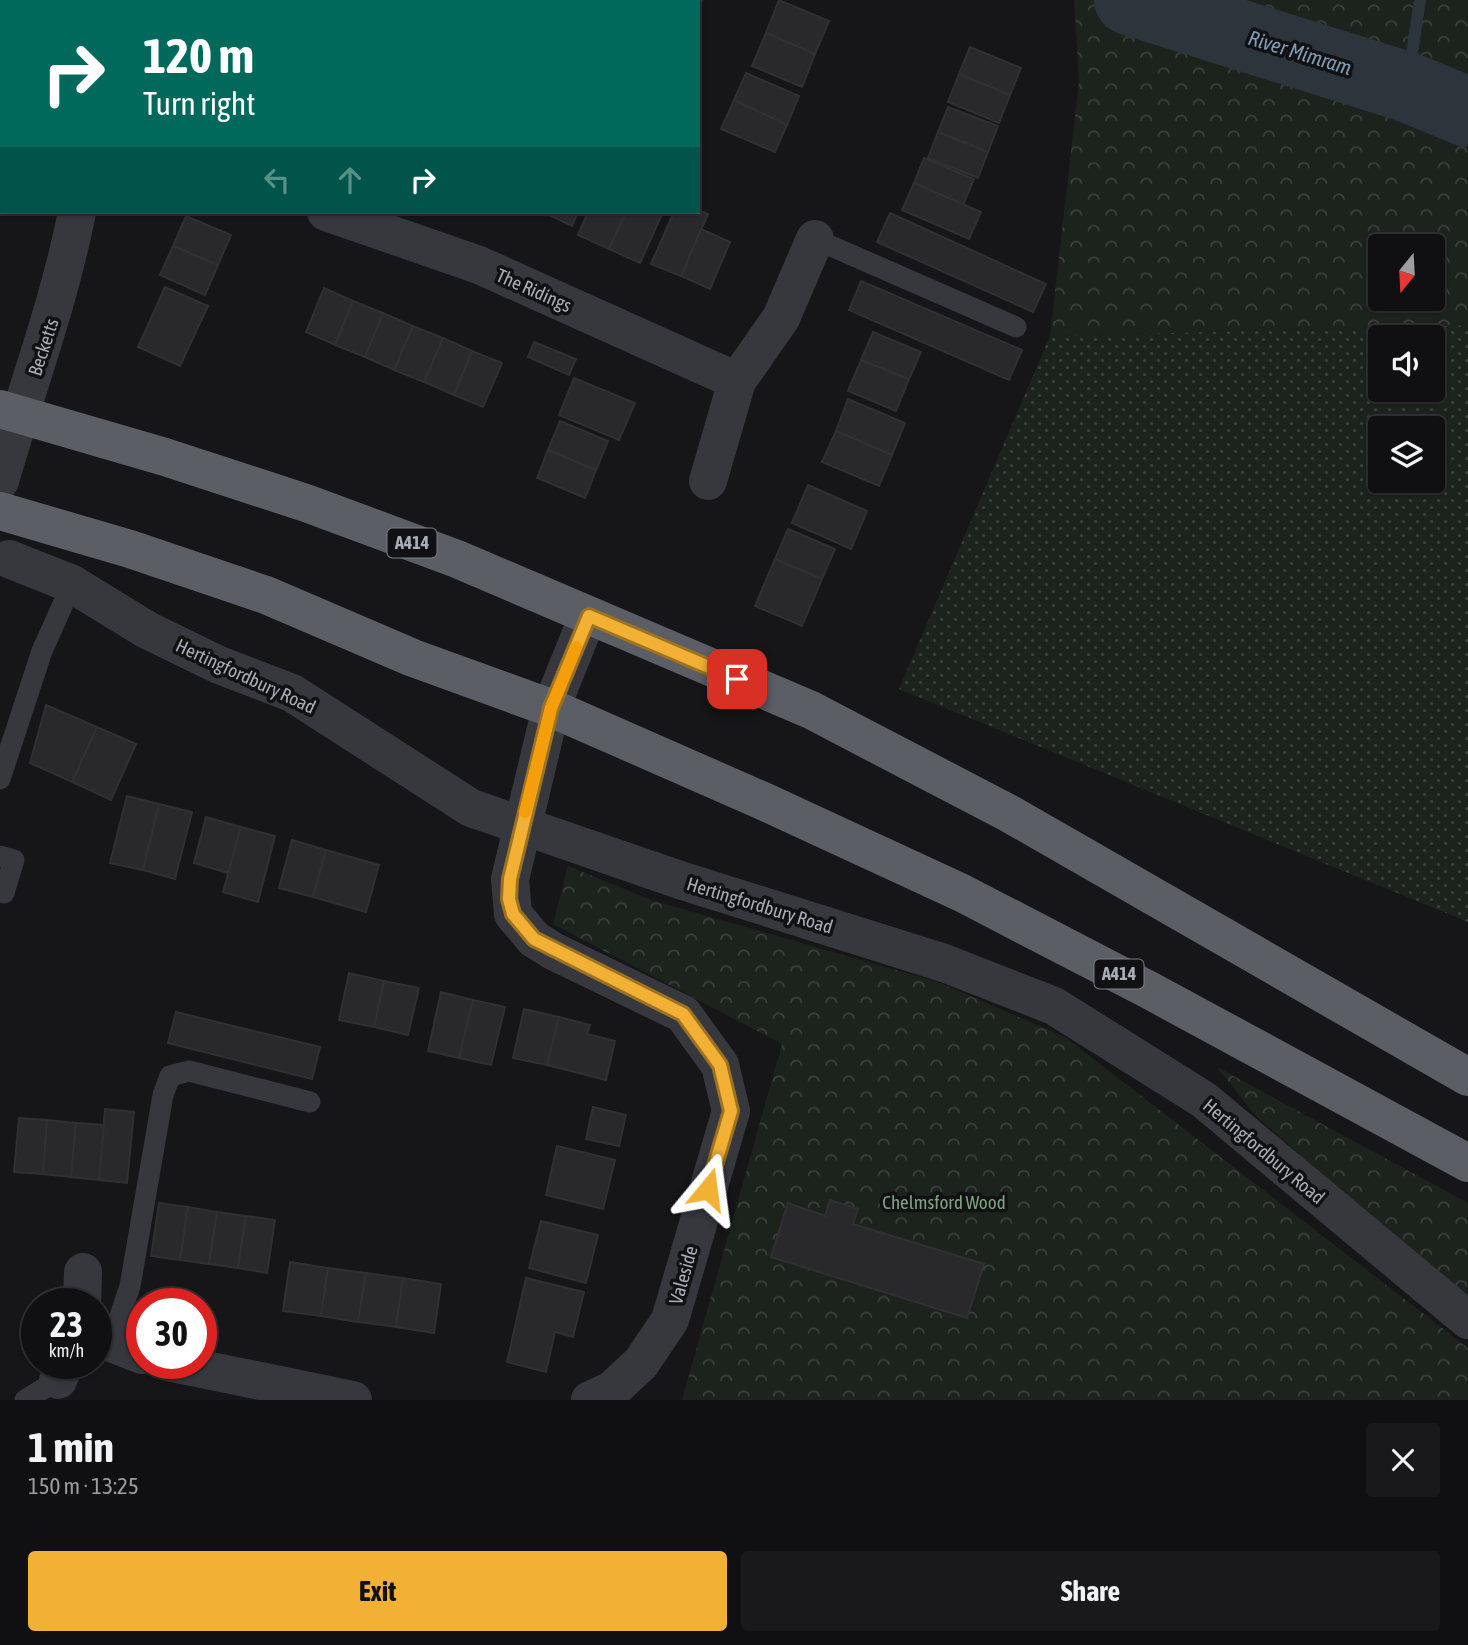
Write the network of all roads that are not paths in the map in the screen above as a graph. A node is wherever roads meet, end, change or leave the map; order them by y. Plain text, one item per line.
1 (77, 214) edge
2 (332, 214) edge
3 (815, 239) joint
4 (1016, 327) dead end
5 (737, 381) junction
6 (10, 412) edge
7 (0, 481) edge
8 (708, 481) dead end
9 (0, 511) edge
10 (9, 559) dead end
11 (72, 584) junction
12 (589, 616) junction
13 (551, 708) junction
14 (0, 779) edge
15 (521, 827) junction
16 (0, 856) edge
17 (4, 893) dead end
18 (1468, 1077) edge
19 (310, 1102) dead end
20 (1468, 1163) edge
21 (1468, 1320) edge
22 (116, 1345) edge
23 (217, 1372) edge
24 (53, 1379) edge
25 (25, 1400) edge
26 (353, 1400) edge
27 (590, 1400) edge

1 - 6 street, Becketts
2 - 5 street, The Ridings
3 - 4 lane
3 - 5 street
5 - 8 street
6 - 7 street, Becketts
6 - 12 highway, A414
9 - 13 highway, A414
10 - 11 street, Hertingfordbury Road
11 - 14 lane
11 - 15 street, Hertingfordbury Road
12 - 13 street, Valeside
12 - 18 highway, A414
13 - 15 street, Valeside
13 - 20 highway, A414
15 - 21 street, Hertingfordbury Road
15 - 27 street, Valeside
16 - 17 lane
19 - 22 lane
23 - 26 street
24 - 25 lane

